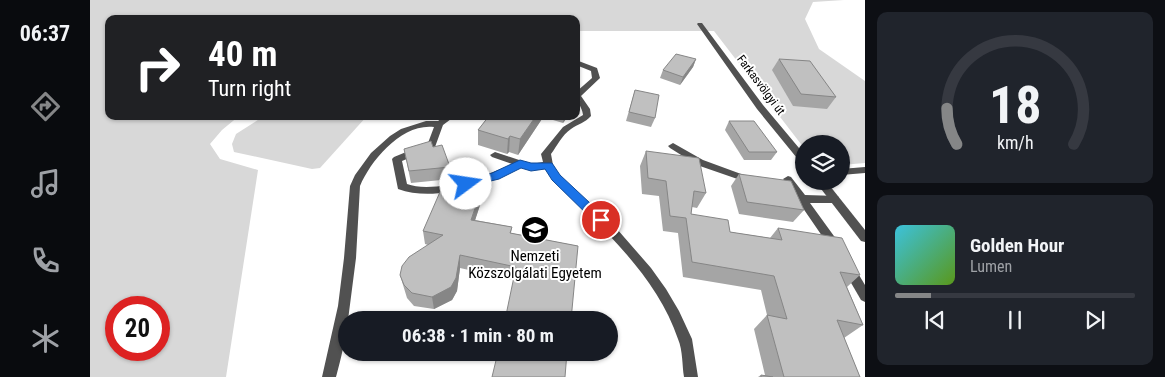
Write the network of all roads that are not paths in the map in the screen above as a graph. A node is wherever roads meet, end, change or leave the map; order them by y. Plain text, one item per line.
1 (700, 24) dead end
2 (580, 64) edge
3 (580, 93) edge
4 (580, 100) edge
5 (445, 120) edge
6 (439, 124) junction
7 (673, 146) dead end
8 (795, 150) edge
9 (494, 155) dead end
10 (520, 164) junction
11 (548, 165) junction
12 (865, 170) edge
13 (850, 171) edge
14 (786, 183) edge
15 (761, 184) edge
16 (827, 190) edge
17 (834, 198) junction
18 (802, 199) junction
19 (865, 238) edge
20 (865, 296) edge
21 (329, 377) edge
22 (691, 377) edge

1 - 8 street, Farkasvölgyi út
2 - 3 street
4 - 11 street
5 - 6 street
6 - 10 street
6 - 21 street
7 - 15 street
9 - 10 street
10 - 11 street
11 - 22 street
12 - 13 street
14 - 18 street
16 - 17 street
17 - 18 street
17 - 19 street
18 - 20 street

